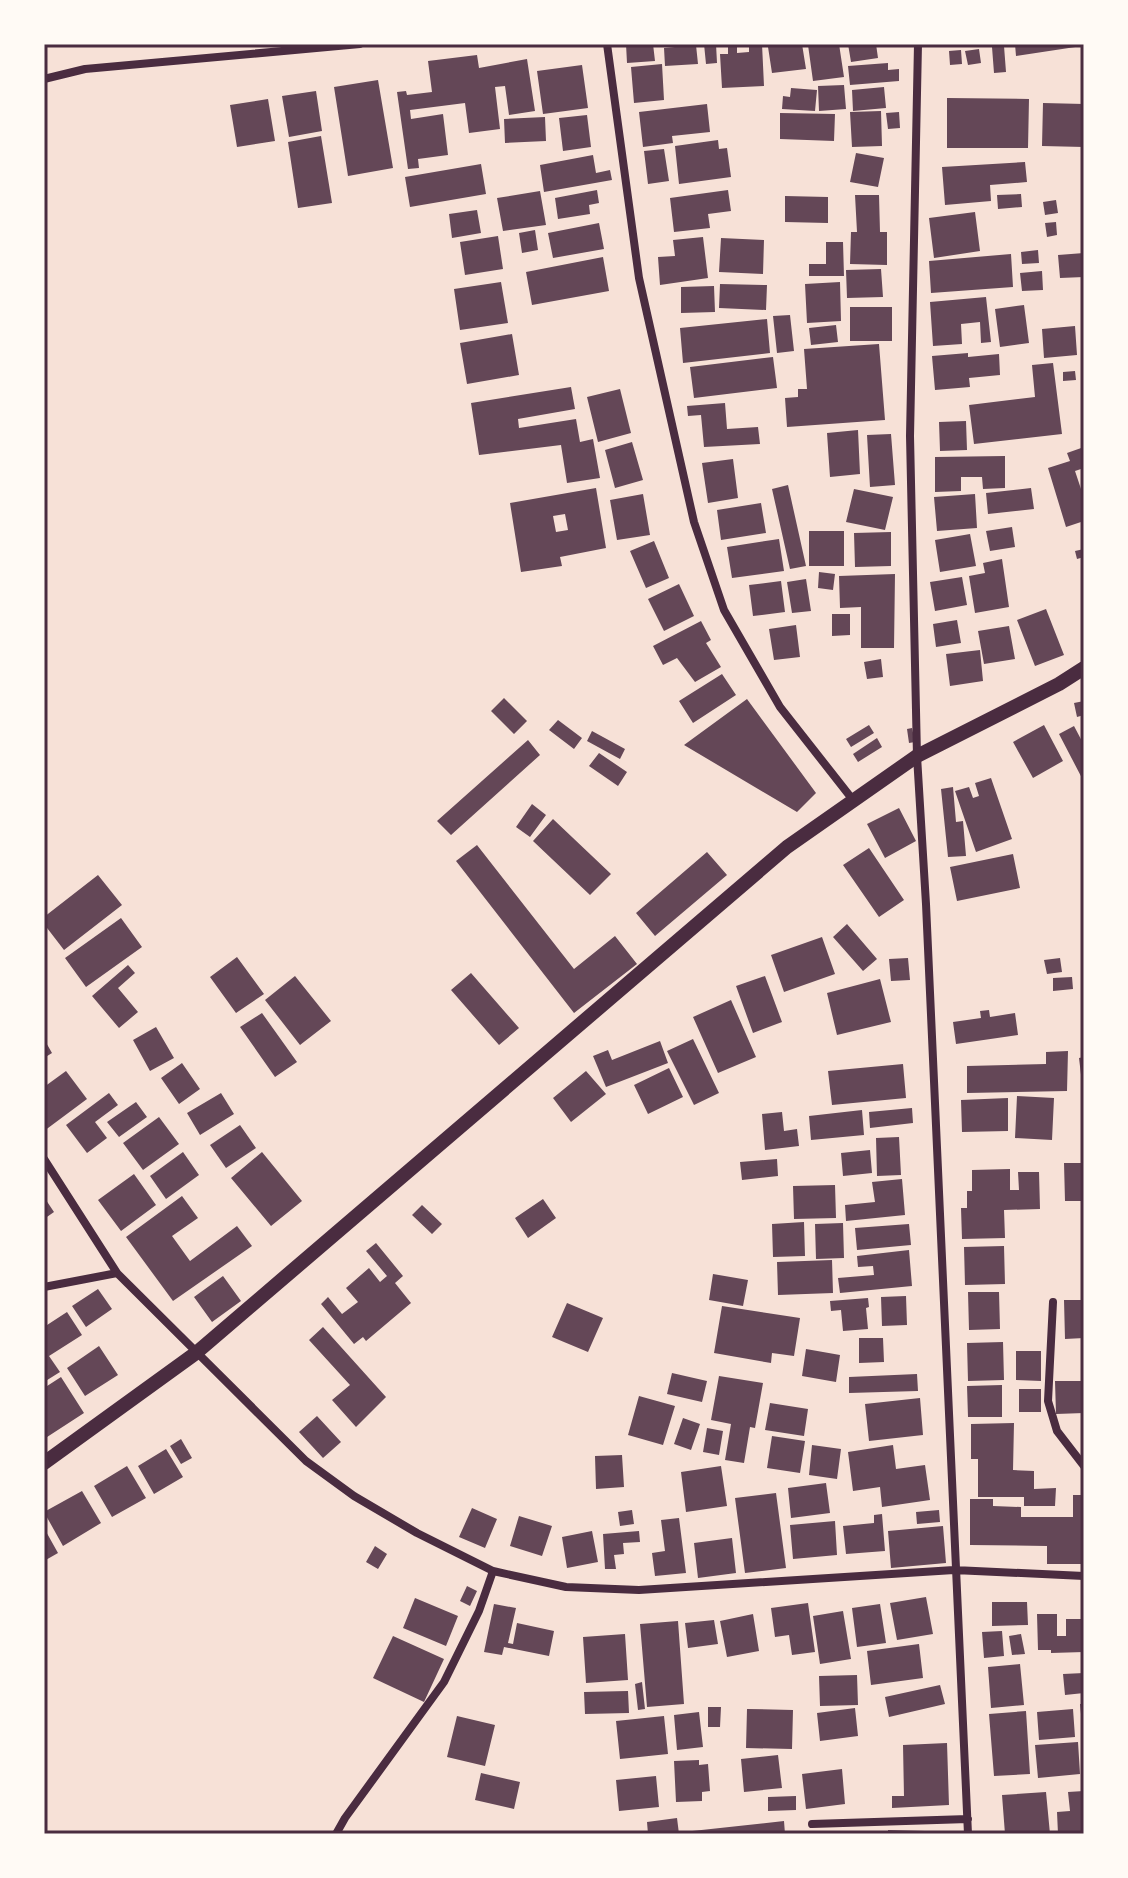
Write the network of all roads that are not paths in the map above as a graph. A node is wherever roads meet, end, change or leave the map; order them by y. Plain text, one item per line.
1 (360, 44) edge
2 (607, 44) edge
3 (918, 44) edge
4 (44, 79) edge
5 (1084, 668) edge
6 (917, 756) junction
7 (847, 805) junction
8 (44, 1159) edge
9 (117, 1273) junction
10 (44, 1287) edge
11 (1053, 1302) dead end
12 (196, 1353) junction
13 (44, 1463) edge
14 (1084, 1466) edge
15 (954, 1570) junction
16 (493, 1571) junction
17 (1084, 1576) edge
18 (968, 1819) junction
19 (812, 1824) dead end
20 (336, 1834) edge
21 (968, 1834) edge

1 - 4 street
2 - 7 street
3 - 6 street
5 - 6 main road
6 - 7 main road
6 - 15 street
7 - 12 main road
8 - 9 street
9 - 10 street
9 - 12 street
11 - 14 street
12 - 13 main road
12 - 16 street
15 - 16 street
15 - 17 street
15 - 18 street
16 - 20 street
18 - 19 street
18 - 21 street

